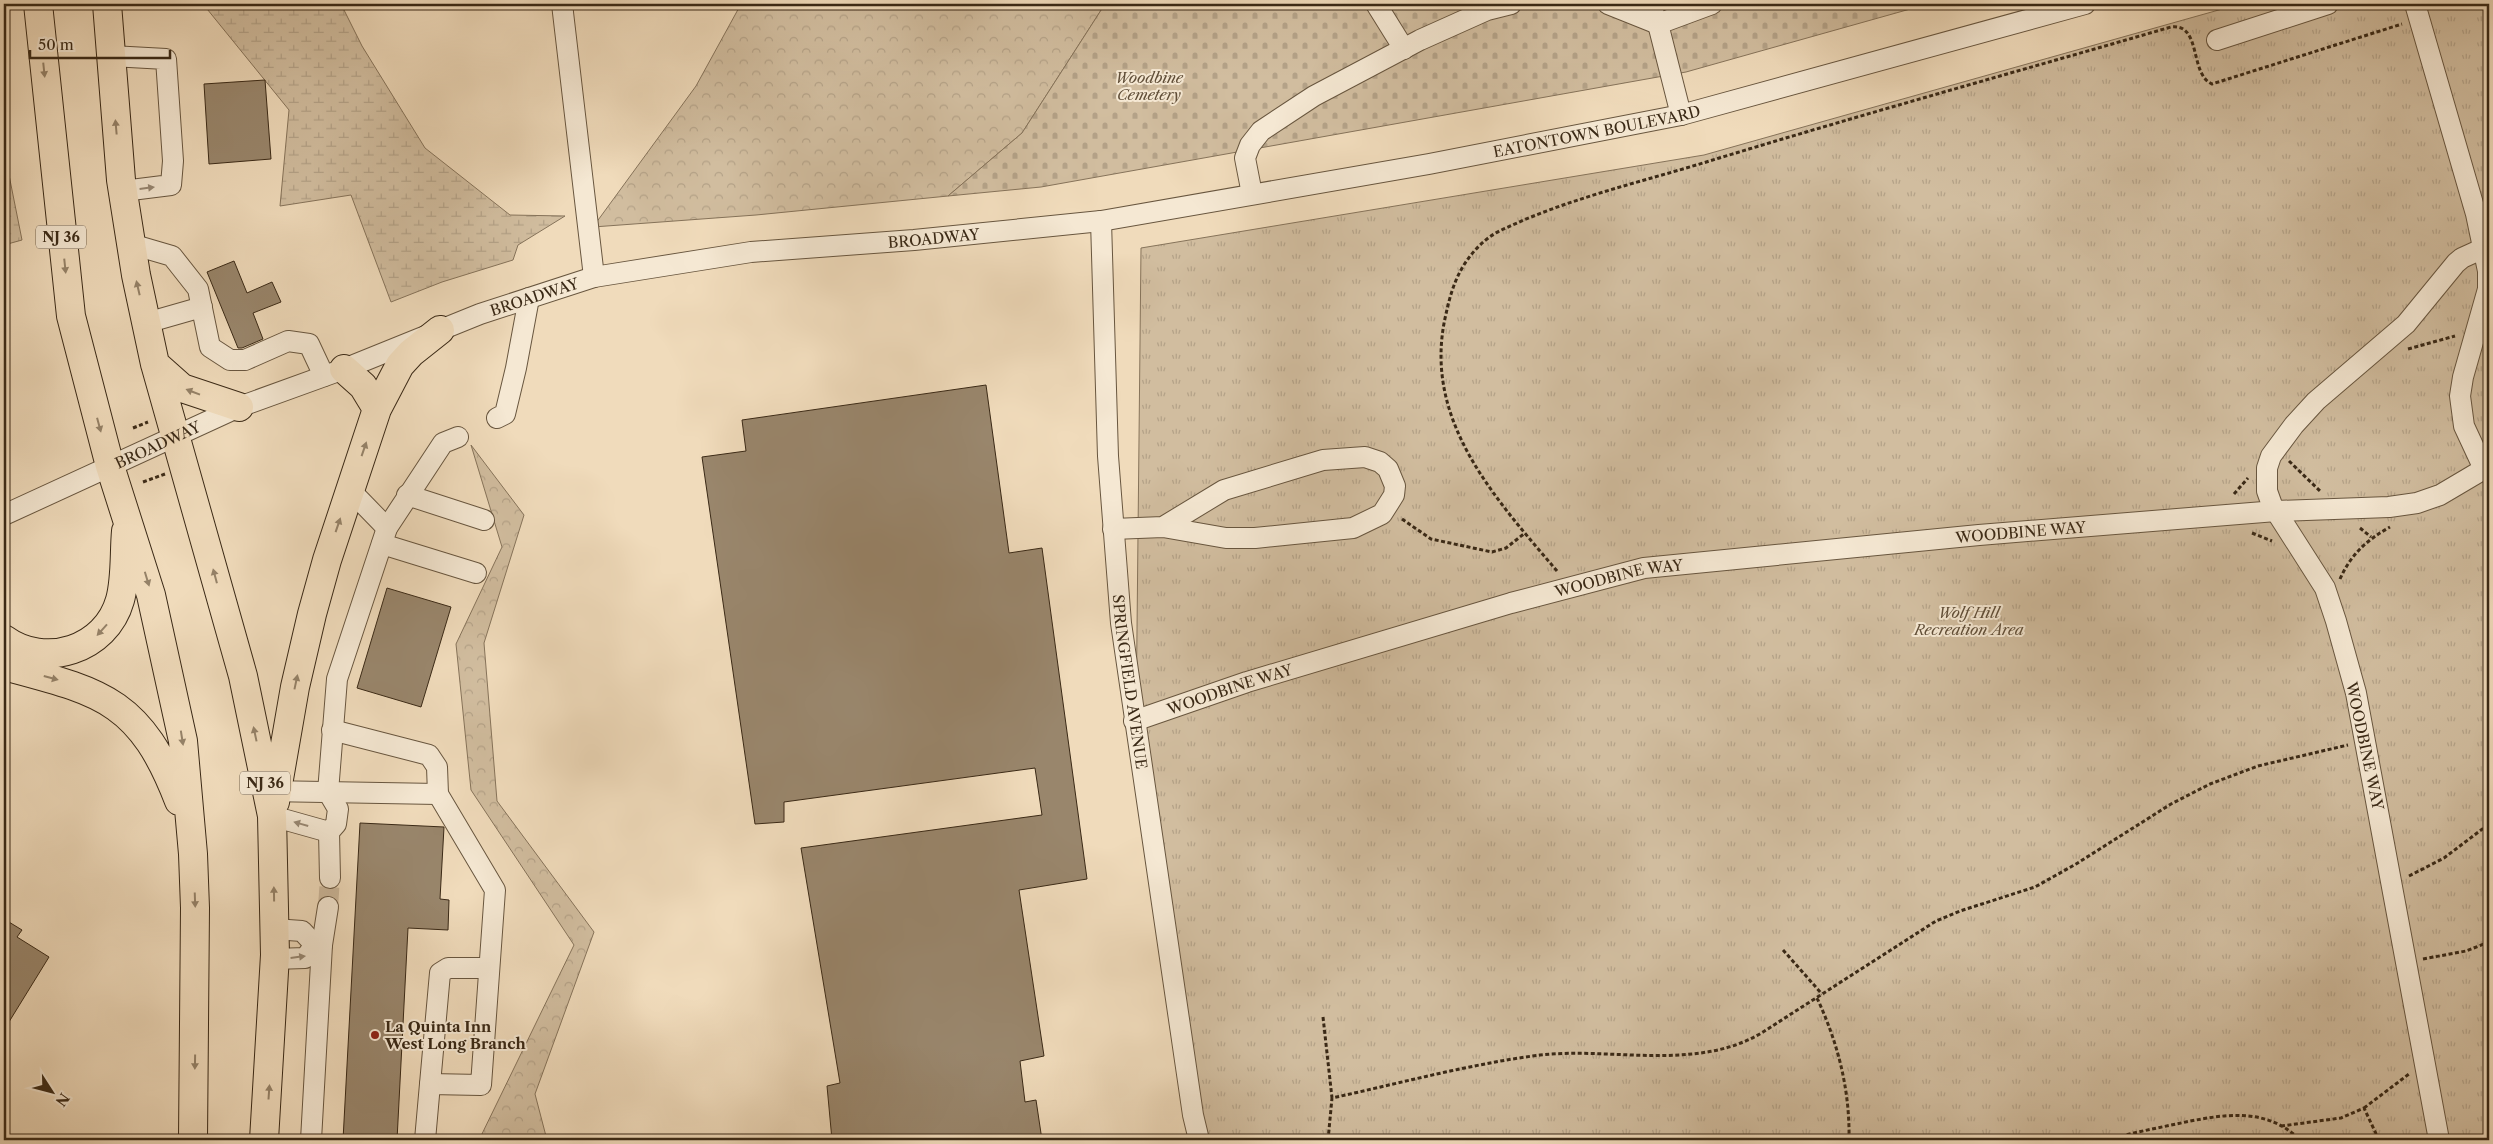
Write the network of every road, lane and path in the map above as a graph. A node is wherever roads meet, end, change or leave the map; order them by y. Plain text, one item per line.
1 (38, 4) edge
2 (107, 4) edge
3 (562, 4) edge
4 (1376, 4) edge
5 (1512, 4) edge
6 (1608, 4) edge
7 (1650, 4) edge
8 (1712, 4) edge
9 (2085, 4) edge
10 (2328, 4) edge
11 (2419, 9) edge
12 (1658, 24) junction
13 (2217, 40) dead end
14 (1404, 49) junction
15 (111, 56) junction
16 (1681, 115) junction
17 (123, 191) junction
18 (1252, 194) junction
19 (1100, 222) junction
20 (131, 244) junction
21 (2484, 248) junction
22 (594, 277) junction
23 (529, 298) junction
24 (202, 307) junction
25 (146, 324) junction
26 (2477, 329) junction
27 (440, 330) junction
28 (2399, 352) dead end
29 (155, 364) junction
30 (334, 372) junction
31 (239, 407) junction
32 (377, 409) junction
33 (497, 418) dead end
34 (148, 422) dead end
35 (133, 428) dead end
36 (176, 437) junction
37 (458, 437) dead end
38 (110, 466) junction
39 (2486, 467) edge
40 (170, 472) dead end
41 (143, 482) dead end
42 (350, 490) junction
43 (407, 495) junction
44 (1388, 508) junction
45 (2323, 508) junction
46 (2276, 511) junction
47 (4, 515) edge
48 (127, 517) junction
49 (484, 520) dead end
50 (2390, 526) dead end
51 (1164, 527) junction
52 (1113, 529) junction
53 (2251, 532) dead end
54 (1524, 533) junction
55 (384, 536) junction
56 (2308, 560) junction
57 (476, 573) dead end
58 (2338, 584) dead end
59 (1570, 587) junction
60 (4, 639) edge
61 (4, 666) edge
62 (1134, 720) junction
63 (332, 730) junction
64 (2366, 740) junction
65 (328, 792) junction
66 (438, 794) junction
67 (272, 799) junction
68 (2489, 824) edge
69 (190, 830) junction
70 (329, 832) junction
71 (330, 878) tunnel mouth
72 (2391, 881) junction
73 (328, 907) tunnel mouth
74 (274, 929) junction
75 (2489, 942) edge
76 (318, 945) junction
77 (1783, 950) dead end
78 (274, 959) junction
79 (2406, 962) junction
80 (489, 968) junction
81 (1822, 994) junction
82 (1816, 998) junction
83 (1323, 1017) dead end
84 (2424, 1062) junction
85 (430, 1084) junction
86 (1332, 1098) junction
87 (2364, 1108) junction
88 (2280, 1126) junction
89 (193, 1140) edge
90 (264, 1140) edge
91 (311, 1140) edge
92 (425, 1140) edge
93 (1199, 1140) edge
94 (1328, 1140) edge
95 (1849, 1140) edge
96 (2108, 1140) edge
97 (2300, 1140) edge
98 (2379, 1140) edge
99 (2438, 1140) edge

1 -> 38 highway, NJ 36
2 - 15 highway, NJ 36
3 - 22 street
4 - 14 street
5 - 14 street
6 - 12 street
7 - 12 street
8 - 12 street
9 - 16 street, EATONTOWN BOULEVARD
10 - 13 street
11 - 21 street
11 - 54 path
12 - 16 street
14 - 18 street
17 -> 15 highway, NJ 36
17 -> 15 street
16 - 18 street, EATONTOWN BOULEVARD
17 - 20 highway, NJ 36
18 - 19 street, EATONTOWN BOULEVARD
19 - 22 street, BROADWAY
19 - 52 street, SPRINGFIELD AVENUE
20 - 24 street
25 -> 20 highway, NJ 36
21 - 26 street
21 - 46 street
22 - 23 street, BROADWAY
23 - 27 street, BROADWAY
23 - 33 street
24 - 25 street
24 - 30 street
25 - 29 highway, NJ 36
26 - 28 path
26 - 39 street
27 - 30 street, BROADWAY
27 - 32 highway
31 -> 29 highway
29 - 36 highway, NJ 36
30 - 31 street, BROADWAY
30 - 32 highway
31 - 36 street, BROADWAY
42 -> 32 highway
34 - 35 path
36 - 38 street, BROADWAY
67 -> 36 highway, NJ 36
37 - 43 street
38 - 47 street, BROADWAY
38 - 48 highway, NJ 36
39 - 45 street
40 - 41 path
42 - 55 street
67 -> 42 highway
43 - 49 street
43 - 55 street
44 - 51 street
44 - 51 street
44 - 54 path
45 - 46 street
45 - 56 street
46 - 56 street, WOODBINE WAY
46 - 59 street, WOODBINE WAY
48 -> 60 highway
48 -> 69 highway, NJ 36
50 - 58 path
51 - 52 street
52 - 62 street, SPRINGFIELD AVENUE
53 - 56 path
54 - 59 path
55 - 57 street
55 - 63 street
56 - 64 street, WOODBINE WAY
59 - 62 street, WOODBINE WAY
61 -> 69 highway
62 - 93 street, SPRINGFIELD AVENUE
63 - 65 street
63 - 66 street
64 - 72 street, WOODBINE WAY
64 - 81 path
65 - 66 street
65 - 67 street
65 - 70 street
66 - 80 street
70 -> 67 street
74 -> 67 highway, NJ 36
68 - 72 path
69 -> 89 highway, NJ 36
70 - 71 street
72 - 79 street, WOODBINE WAY
73 - 76 street
74 - 76 street
74 - 78 highway, NJ 36
75 - 79 path
78 -> 76 street
76 - 91 street
77 - 81 path
90 -> 78 highway, NJ 36
79 - 84 street, WOODBINE WAY
80 - 85 street
80 - 85 street
81 - 82 path
82 - 86 path
82 - 95 path
83 - 86 path
84 - 87 path
84 - 99 street, WOODBINE WAY
85 - 92 street
86 - 94 path
87 - 88 path
87 - 98 path
88 - 96 path
88 - 97 path

